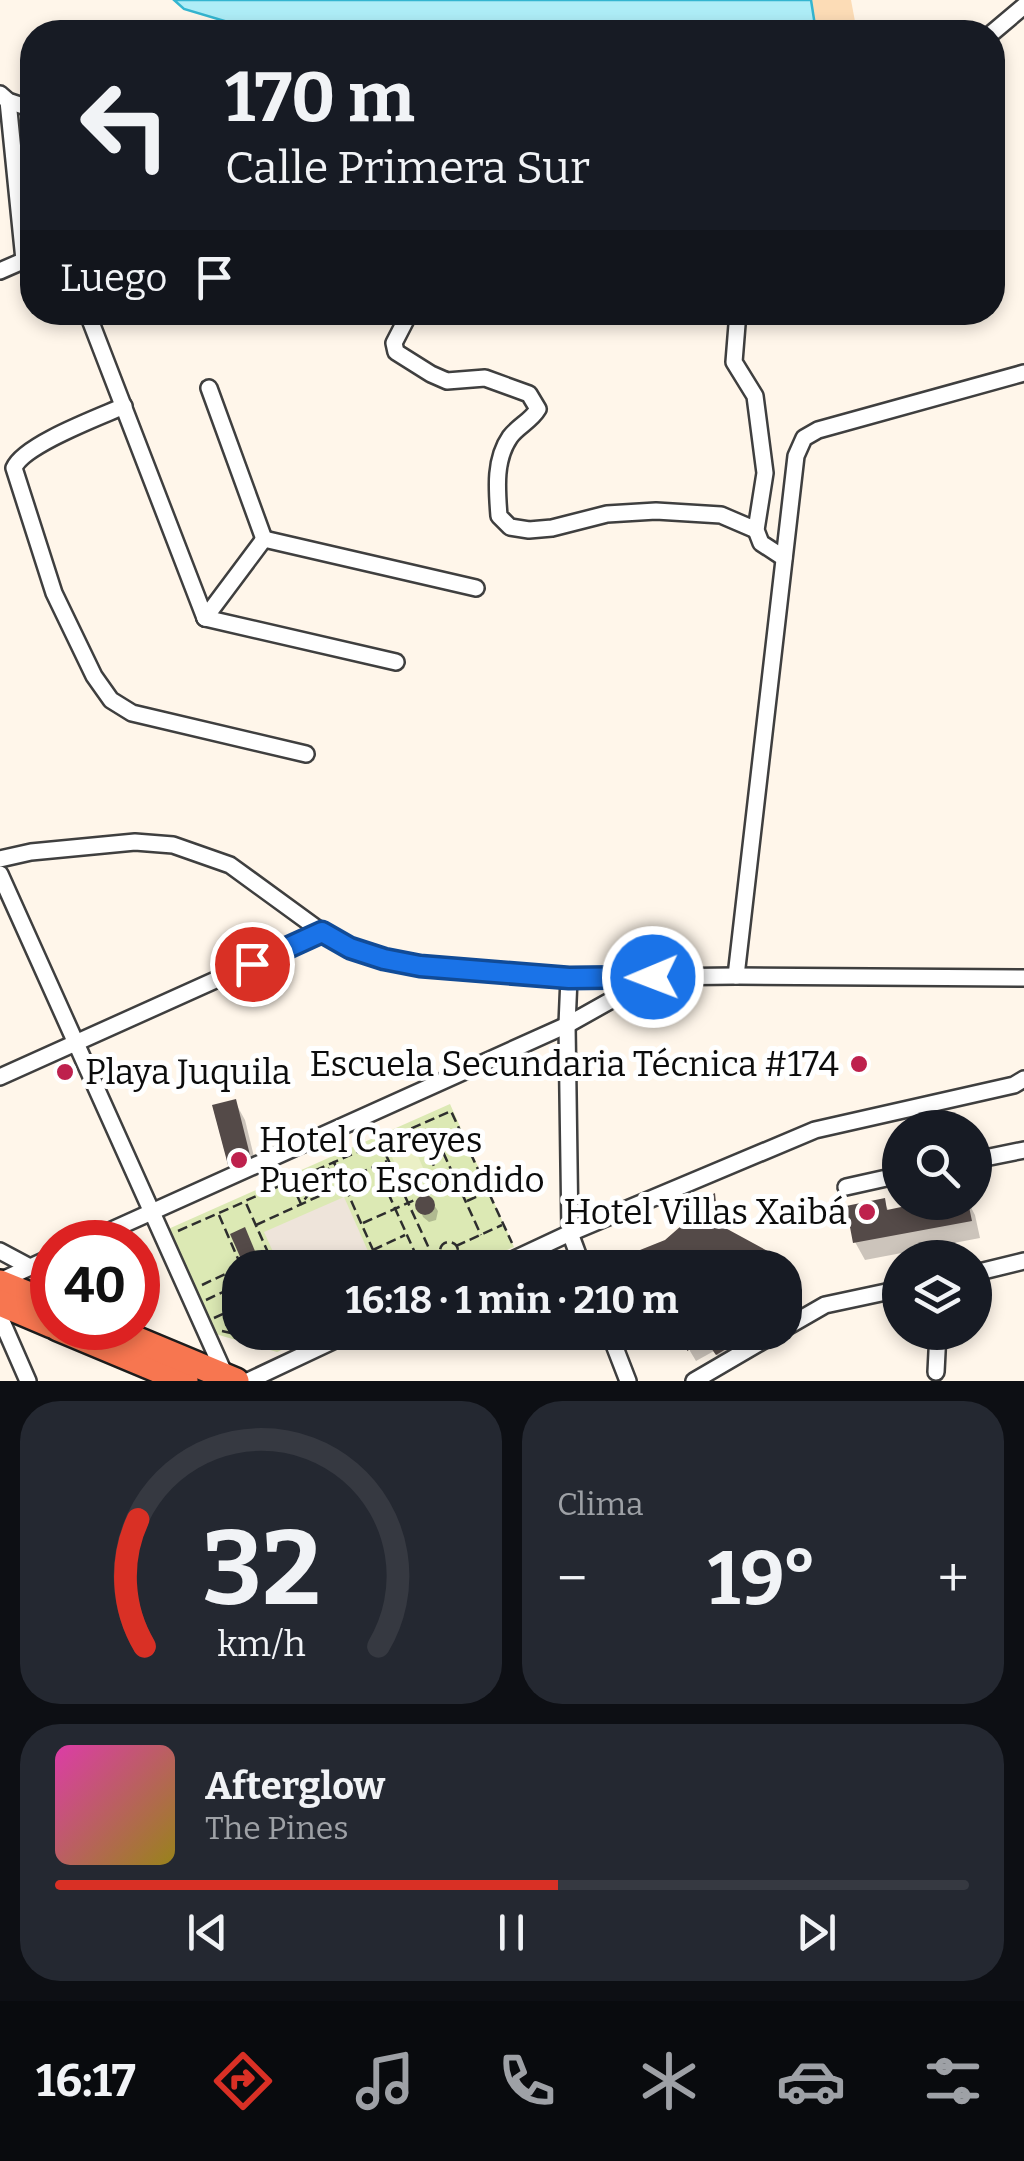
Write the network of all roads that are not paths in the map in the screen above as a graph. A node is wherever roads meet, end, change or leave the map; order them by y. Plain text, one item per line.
1 (4, 97) edge
2 (20, 204) edge
3 (92, 325) edge
4 (403, 325) edge
5 (737, 325) edge
6 (1024, 372) edge
7 (208, 388) dead end
8 (124, 406) junction
9 (756, 530) junction
10 (264, 539) junction
11 (784, 558) junction
12 (476, 588) dead end
13 (206, 618) junction
14 (396, 662) dead end
15 (306, 754) dead end
16 (0, 858) edge
17 (0, 874) edge
18 (5, 897) edge
19 (322, 932) junction
20 (736, 976) junction
21 (653, 977) junction
22 (569, 978) junction
23 (1024, 978) edge
24 (567, 1026) junction
25 (77, 1044) junction
26 (0, 1077) edge
27 (1024, 1078) edge
28 (1024, 1150) edge
29 (992, 1157) edge
30 (882, 1180) edge
31 (846, 1187) dead end
32 (152, 1212) junction
33 (134, 1220) edge
34 (570, 1233) junction
35 (0, 1250) edge
36 (533, 1250) edge
37 (576, 1250) edge
38 (1024, 1261) edge
39 (30, 1267) joint
40 (992, 1268) edge
41 (0, 1282) edge
42 (882, 1293) edge
43 (30, 1295) edge
44 (0, 1303) edge
45 (30, 1316) edge
46 (0, 1317) edge
47 (802, 1318) edge
48 (160, 1349) edge
49 (112, 1350) edge
50 (308, 1350) edge
51 (616, 1350) edge
52 (748, 1350) edge
53 (937, 1350) edge
54 (936, 1372) dead end
55 (234, 1380) edge
56 (28, 1381) edge
57 (185, 1381) edge
58 (628, 1381) edge
59 (696, 1381) edge

1 - 2 street
3 - 8 street
4 - 9 street
5 - 9 street
6 - 11 street
7 - 10 street
8 - 13 street
8 - 15 street
9 - 11 street
10 - 12 street
10 - 13 street
11 - 20 street
13 - 14 street
16 - 19 street
17 - 18 street
18 - 25 street
19 - 22 street
19 - 25 street
20 - 21 street
20 - 23 street
21 - 22 street
21 - 24 street
22 - 24 street
24 - 32 street
24 - 34 street
25 - 26 street
25 - 32 street
27 - 34 street
28 - 29 street
30 - 31 street
32 - 33 street
32 - 55 street
34 - 36 street
34 - 37 street
35 - 39 street
38 - 40 street
39 - 41 street
41 - 43 highway
42 - 47 street
44 - 45 highway
46 - 56 street
48 - 55 highway
49 - 57 highway
50 - 55 street
51 - 58 street
52 - 59 street
53 - 54 street

